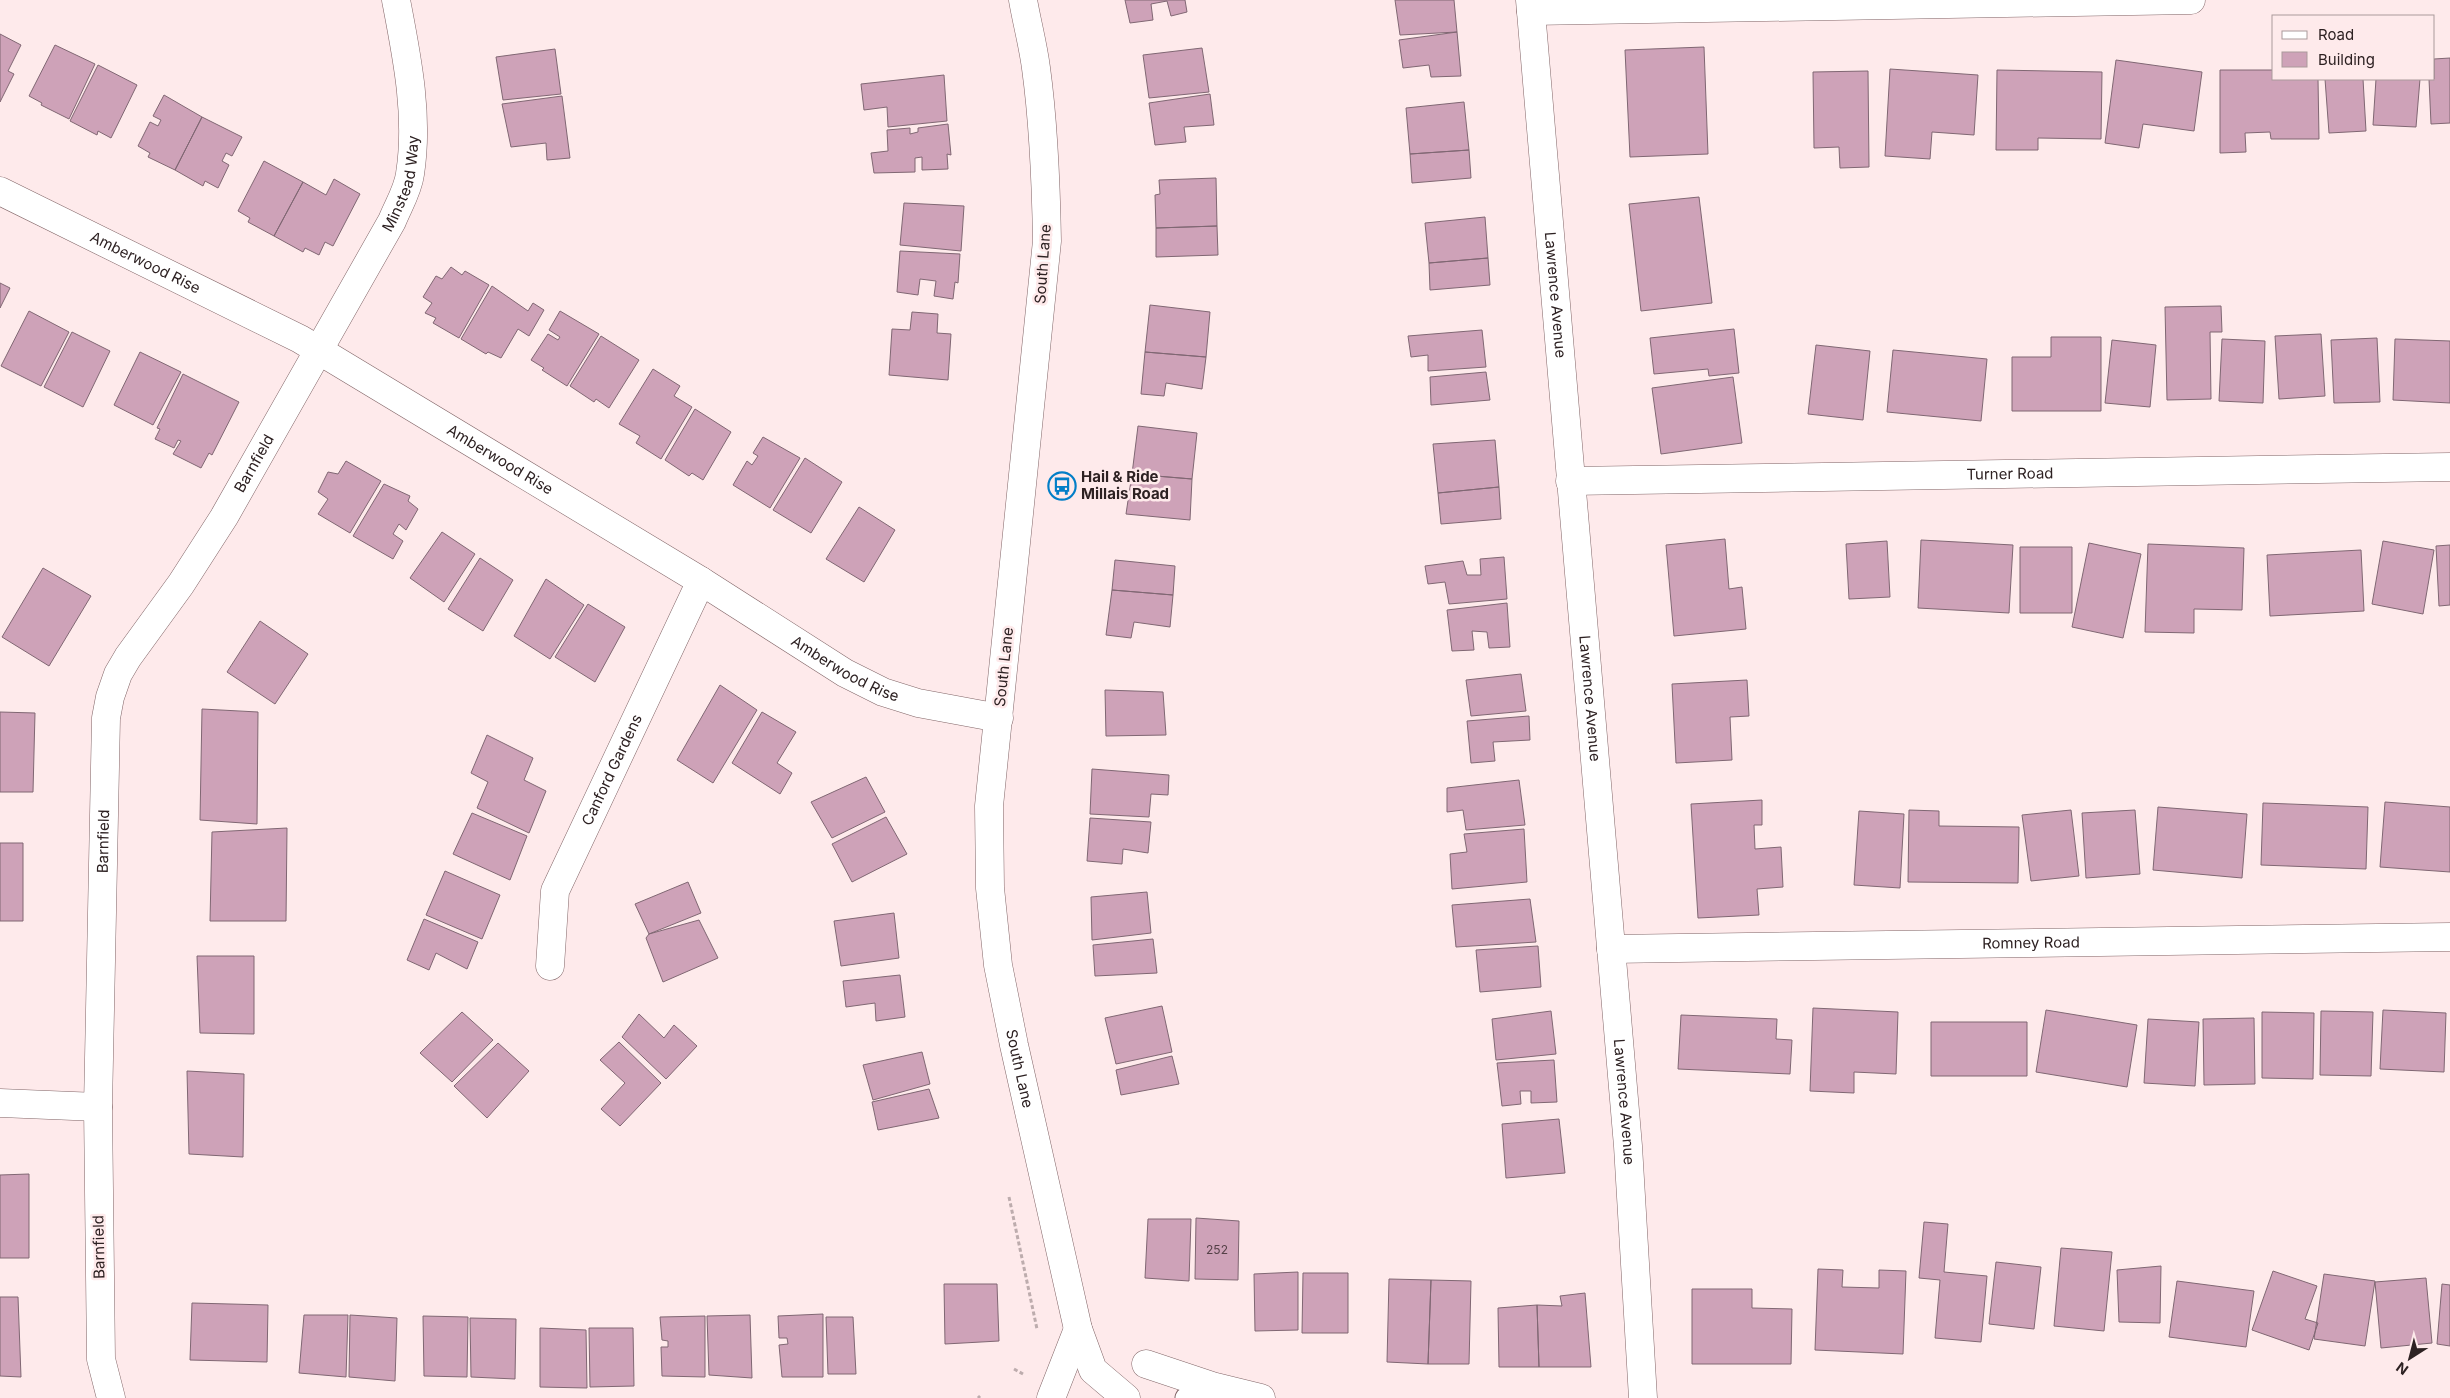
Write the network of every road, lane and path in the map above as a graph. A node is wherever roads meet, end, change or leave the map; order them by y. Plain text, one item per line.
1 (396, 0) edge
2 (1023, 0) edge
3 (2191, 0) edge
4 (1530, 6) edge
5 (0, 191) edge
6 (318, 350) junction
7 (2450, 467) edge
8 (1570, 481) junction
9 (701, 581) junction
10 (999, 718) junction
11 (2450, 937) edge
12 (1611, 949) junction
13 (550, 966) dead end
14 (0, 1103) edge
15 (98, 1107) junction
16 (1008, 1190) dead end
17 (1037, 1329) dead end
18 (1078, 1329) junction
19 (1146, 1364) dead end
20 (1212, 1386) junction
21 (110, 1395) edge
22 (1051, 1398) edge
23 (1126, 1398) edge
24 (1186, 1398) edge
25 (1261, 1398) edge
26 (1643, 1398) edge

1 - 6 street, Minstead Way
2 - 10 street, South Lane
3 - 4 street
4 - 8 street, Lawrence Avenue
5 - 6 street, Amberwood Rise
6 - 9 street, Amberwood Rise
6 - 15 street, Barnfield
7 - 8 street, Turner Road
8 - 12 street, Lawrence Avenue
9 - 10 street, Amberwood Rise
9 - 13 street, Canford Gardens
10 - 18 street, South Lane
11 - 12 street, Romney Road
12 - 26 street, Lawrence Avenue
14 - 15 street
15 - 21 street, Barnfield
16 - 17 path
18 - 22 street
18 - 23 street, South Lane
19 - 20 street
20 - 24 lane
20 - 25 street

